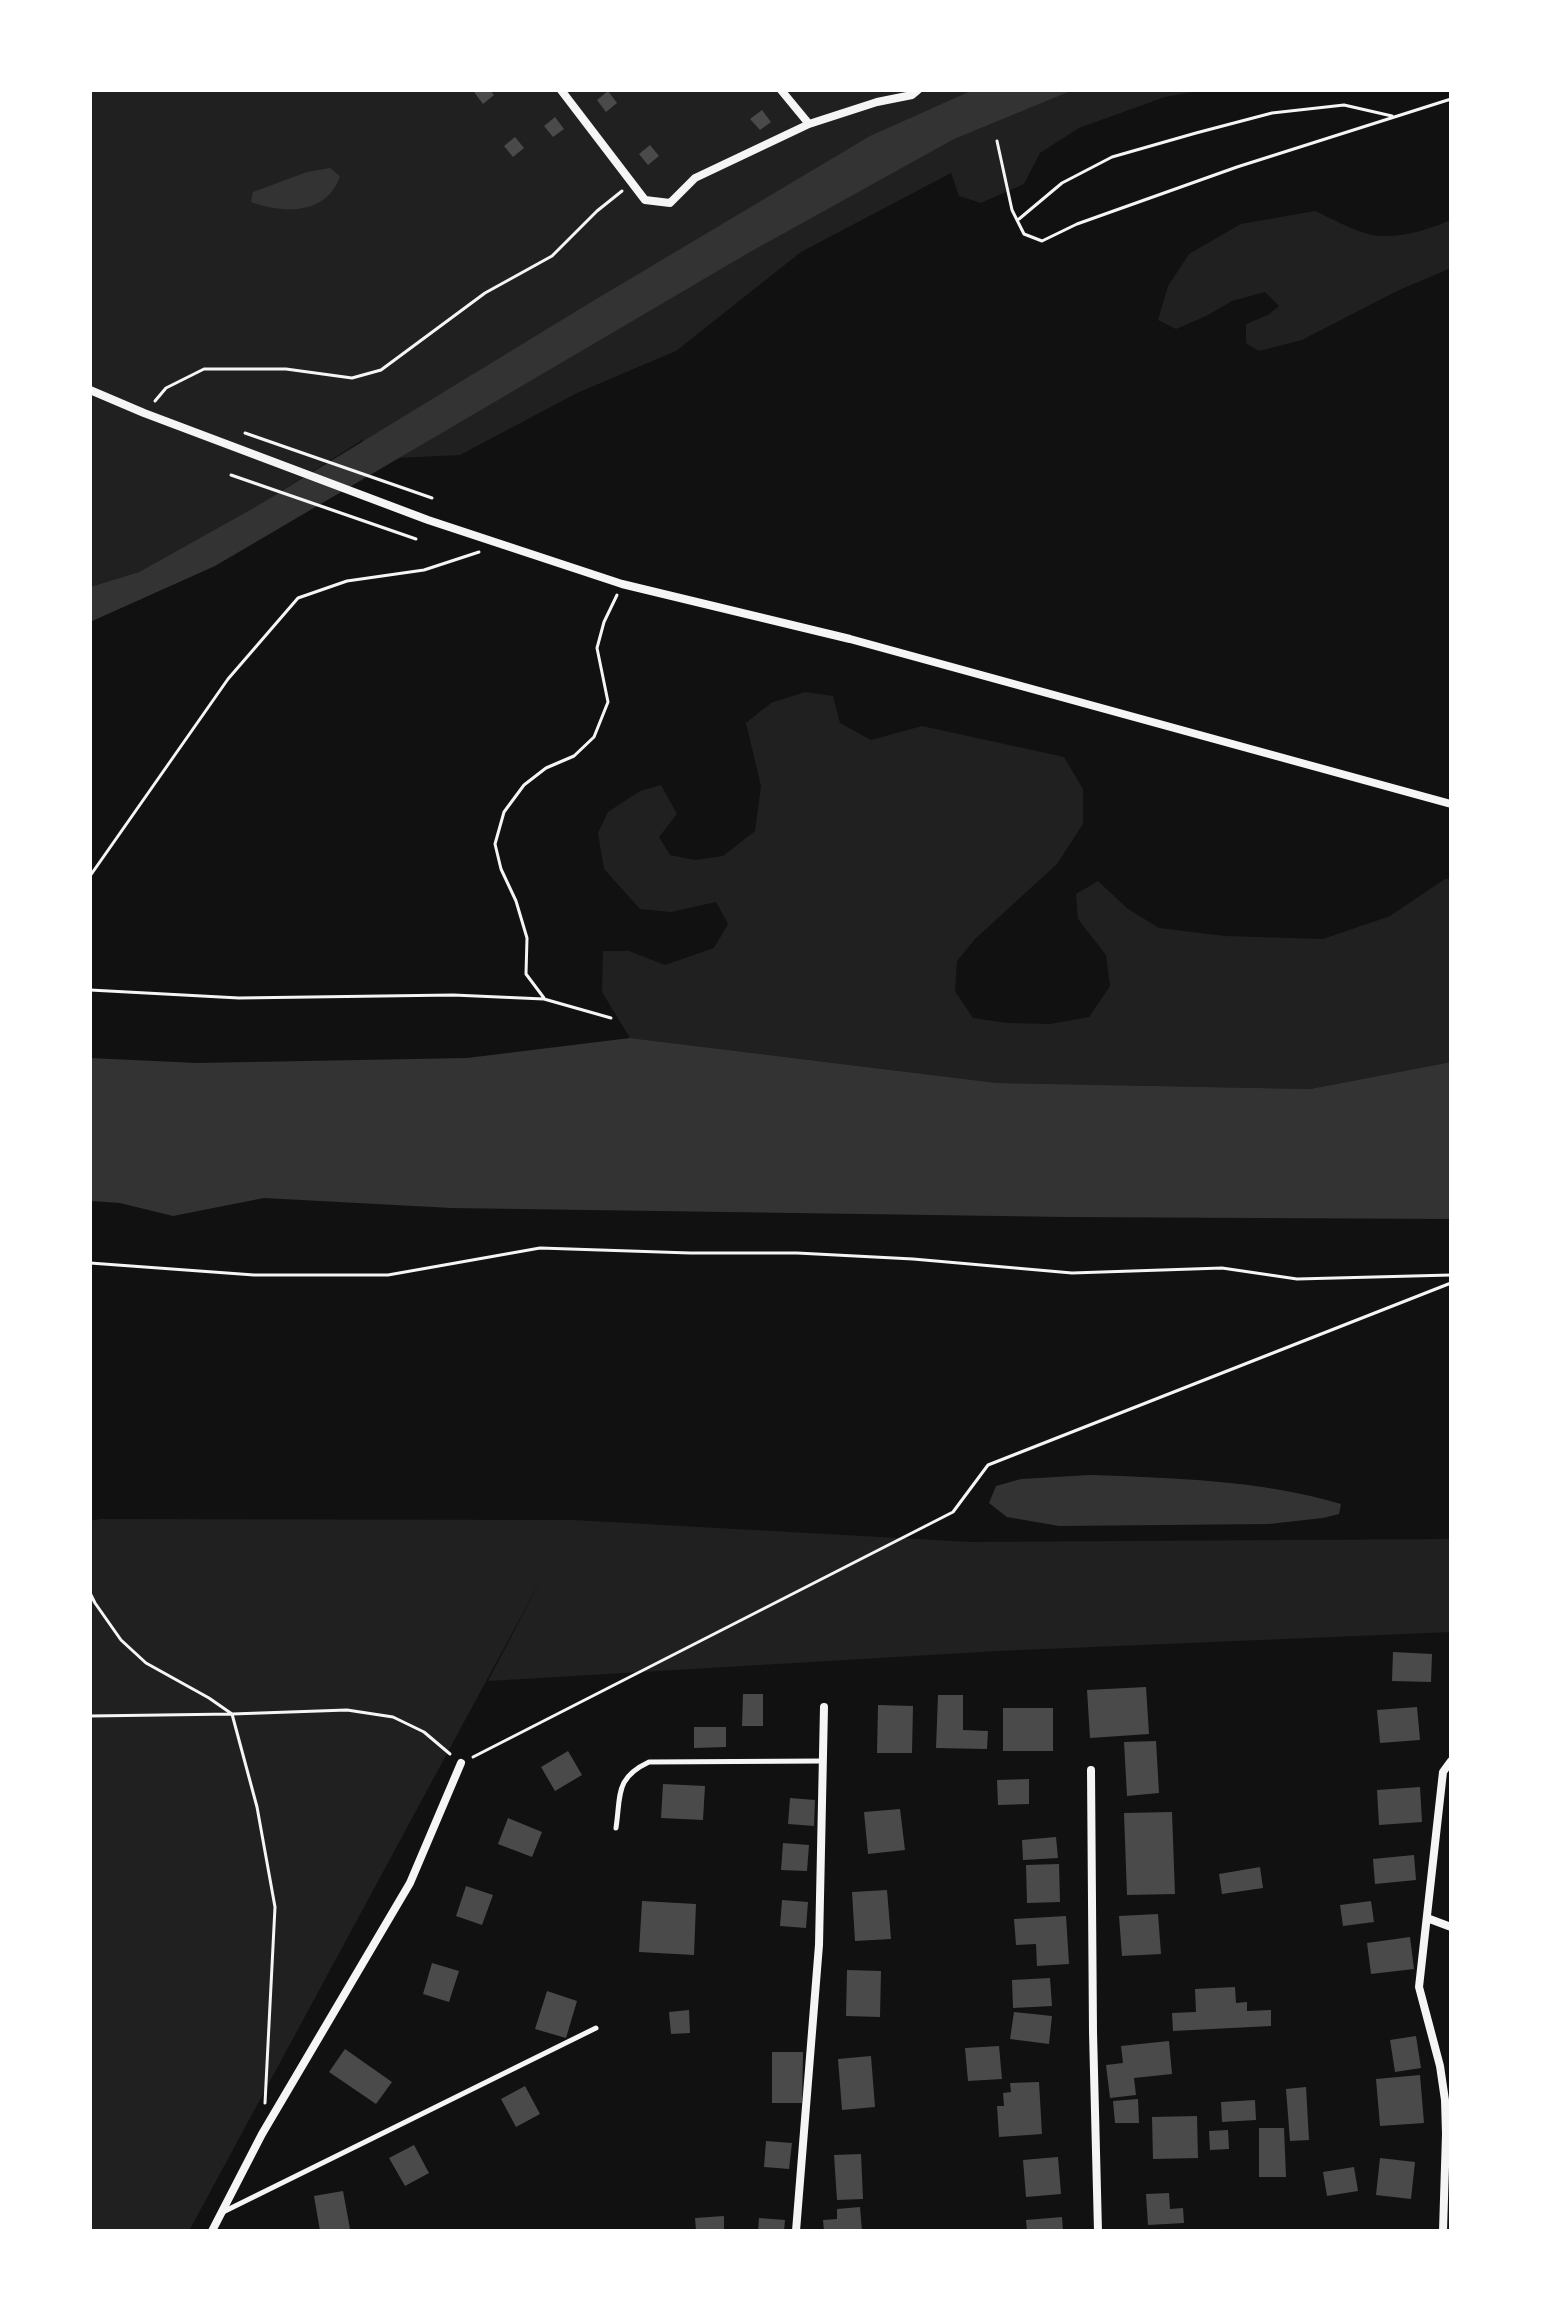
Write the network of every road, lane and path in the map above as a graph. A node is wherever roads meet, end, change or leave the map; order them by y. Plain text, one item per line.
1 (561, 90) edge
2 (781, 90) edge
3 (918, 90) edge
4 (1451, 99) edge
5 (1395, 117) junction
6 (809, 124) junction
7 (997, 141) dead end
8 (633, 182) junction
9 (1017, 220) junction
10 (90, 390) edge
11 (144, 413) junction
12 (245, 433) dead end
13 (231, 475) dead end
14 (432, 498) dead end
15 (416, 539) dead end
16 (502, 544) junction
17 (622, 584) junction
18 (1451, 804) edge
19 (90, 876) edge
20 (90, 990) edge
21 (544, 999) junction
22 (611, 1018) dead end
23 (90, 1263) edge
24 (1451, 1275) edge
25 (1451, 1283) edge
26 (90, 1593) edge
27 (824, 1707) dead end
28 (232, 1714) junction
29 (90, 1716) edge
30 (823, 1761) junction
31 (1451, 1761) edge
32 (461, 1763) junction
33 (1091, 1770) dead end
34 (616, 1828) dead end
35 (1427, 1918) junction
36 (1451, 1927) edge
37 (596, 2028) dead end
38 (264, 2106) dead end
39 (222, 2212) junction
40 (212, 2231) edge
41 (796, 2231) edge
42 (1098, 2231) edge
43 (1443, 2231) edge

1 - 8 street
2 - 6 street
3 - 6 street
4 - 5 path
5 - 9 path
5 - 9 path
6 - 8 street
7 - 9 path
8 - 11 path
10 - 11 street
11 - 16 street
12 - 14 path
13 - 15 path
16 - 17 street
16 - 19 path
17 - 18 street
17 - 21 path
20 - 21 path
21 - 22 path
23 - 24 path
25 - 32 path
26 - 28 path
27 - 30 street
28 - 29 path
28 - 32 path
28 - 38 path
30 - 34 lane
30 - 41 street
31 - 35 street
32 - 39 street
33 - 42 street
35 - 36 street
35 - 43 street
37 - 39 lane
39 - 40 street

